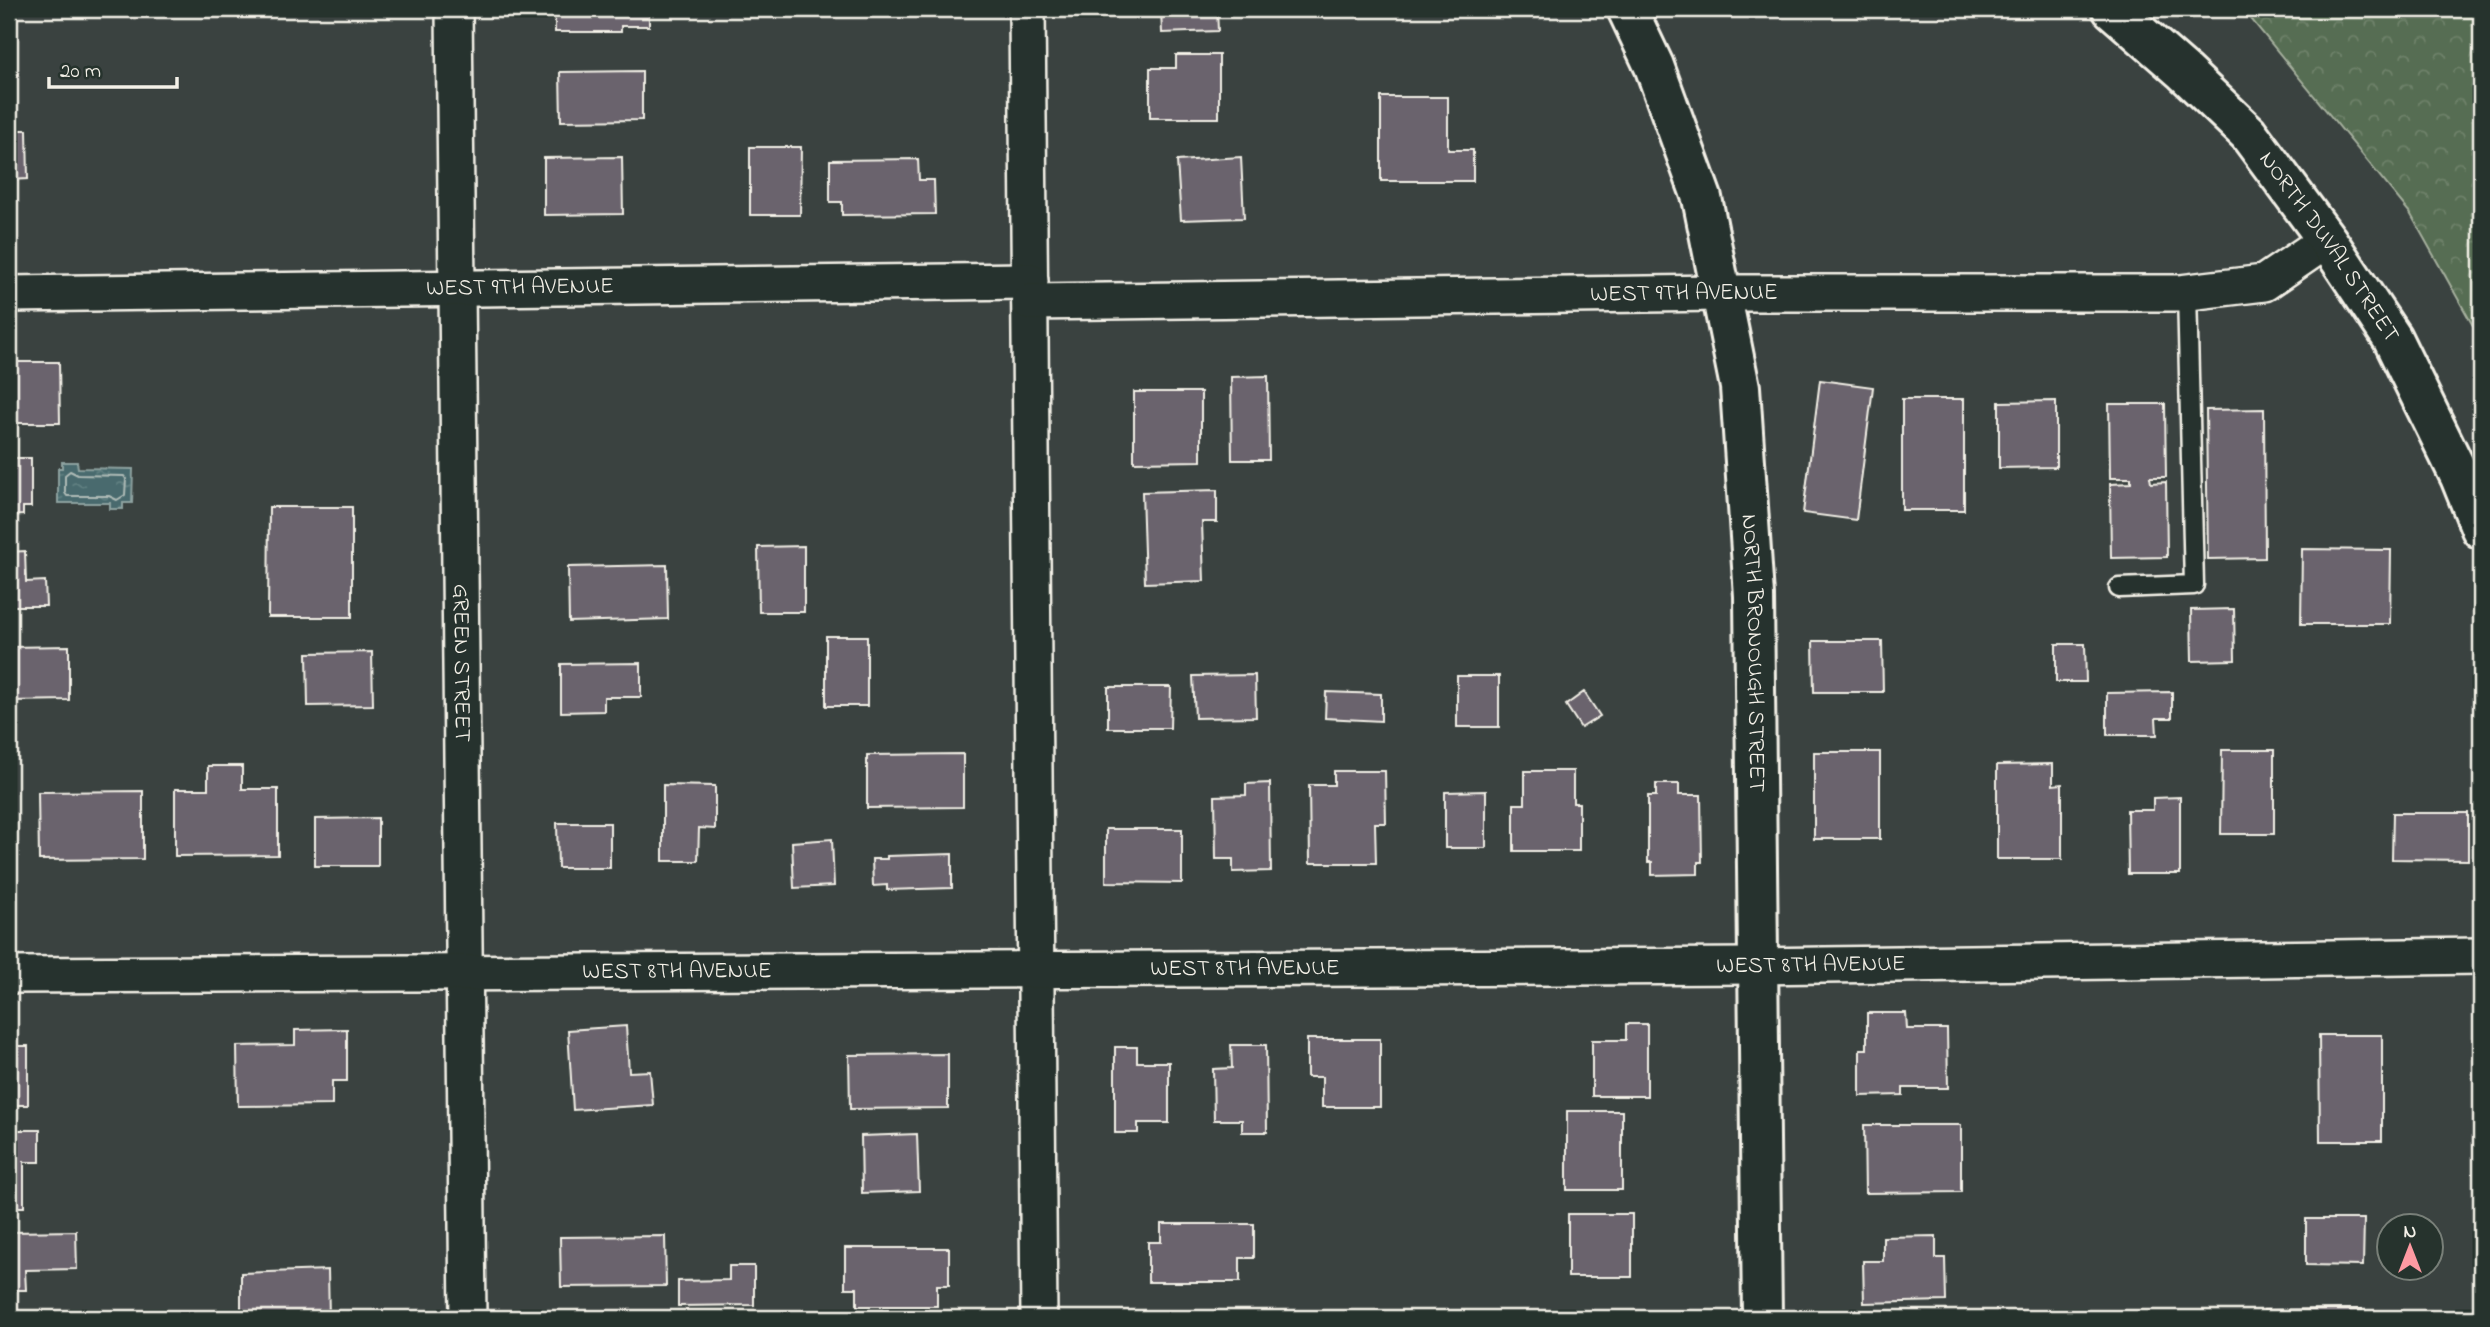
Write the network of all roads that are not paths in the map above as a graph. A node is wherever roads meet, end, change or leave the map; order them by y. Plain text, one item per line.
1 (454, 9) edge
2 (1027, 9) edge
3 (1627, 9) edge
4 (2112, 9) edge
5 (2327, 240) junction
6 (457, 288) junction
7 (1030, 291) junction
8 (2188, 291) junction
9 (1721, 293) junction
10 (9, 294) edge
11 (2481, 529) edge
12 (2119, 588) dead end
13 (2481, 956) edge
14 (1758, 966) junction
15 (1036, 970) junction
16 (465, 972) junction
17 (9, 975) edge
18 (468, 1318) edge
19 (1039, 1318) edge
20 (1762, 1318) edge

1 - 6 street, GREEN STREET
2 - 7 street
3 - 9 main road, NORTH BRONOUGH STREET
4 - 5 main road, NORTH DUVAL STREET
5 - 8 street, WEST 9TH AVENUE
5 - 11 main road, NORTH DUVAL STREET
6 - 7 street, WEST 9TH AVENUE
6 - 10 street, WEST 9TH AVENUE
6 - 16 street, GREEN STREET
7 - 9 street, WEST 9TH AVENUE
7 - 15 street
8 - 9 street, WEST 9TH AVENUE
8 - 12 lane
9 - 14 main road, NORTH BRONOUGH STREET
13 - 14 street, WEST 8TH AVENUE
14 - 15 street, WEST 8TH AVENUE
14 - 20 main road, NORTH BRONOUGH STREET
15 - 16 street, WEST 8TH AVENUE
15 - 19 street
16 - 17 street, WEST 8TH AVENUE
16 - 18 street, GREEN STREET

